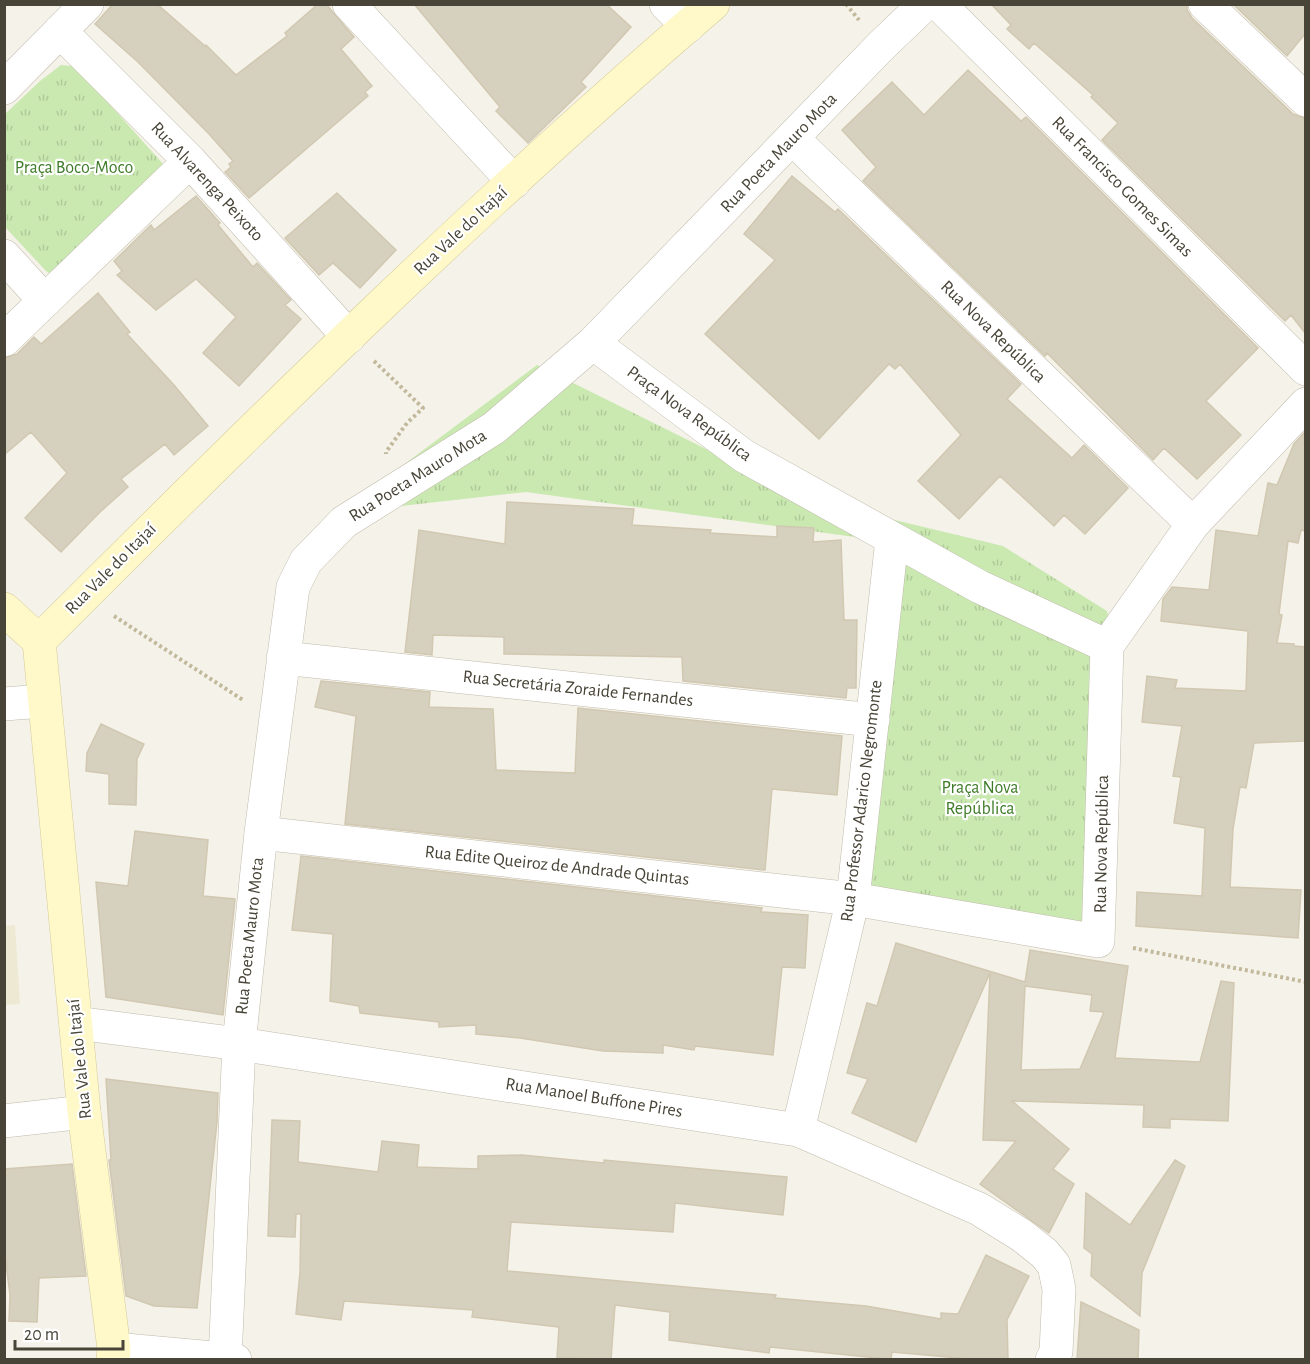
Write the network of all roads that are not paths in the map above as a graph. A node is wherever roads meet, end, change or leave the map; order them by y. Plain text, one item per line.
1 (87, 4) edge
2 (349, 4) edge
3 (713, 4) edge
4 (925, 4) edge
5 (939, 4) edge
6 (1205, 4) edge
7 (677, 15) edge
8 (60, 31) junction
9 (4, 88) edge
10 (1305, 100) edge
11 (793, 139) junction
12 (190, 161) junction
13 (514, 182) junction
14 (4, 256) edge
15 (45, 301) junction
16 (349, 337) junction
17 (4, 340) edge
18 (593, 343) junction
19 (1305, 369) edge
20 (1305, 404) edge
21 (1193, 524) junction
22 (892, 539) junction
23 (4, 609) edge
24 (39, 641) junction
25 (1107, 646) junction
26 (284, 658) junction
27 (43, 701) junction
28 (4, 704) edge
29 (873, 720) junction
30 (261, 833) junction
31 (853, 899) junction
32 (76, 1023) junction
33 (239, 1044) junction
34 (84, 1112) junction
35 (4, 1121) edge
36 (798, 1130) junction
37 (114, 1354) edge
38 (229, 1359) edge
39 (1052, 1359) edge

1 - 8 street
2 - 13 street
3 - 7 main road, Rua Vale do Itajaí
4 - 11 street, Rua Poeta Mauro Mota
5 - 19 street, Rua Francisco Gomes Simas
6 - 10 street
7 - 13 main road, Rua Vale do Itajaí
8 - 9 street
8 - 12 street, Rua Alvarenga Peixoto
11 - 18 street, Rua Poeta Mauro Mota
11 - 21 street, Rua Nova República
12 - 15 street
12 - 16 street, Rua Alvarenga Peixoto
13 - 16 main road, Rua Vale do Itajaí
14 - 15 street
15 - 17 street
16 - 24 main road, Rua Vale do Itajaí
18 - 22 street, Praça Nova República
18 - 26 street, Rua Poeta Mauro Mota
20 - 21 street
21 - 25 street
22 - 25 street, Praça Nova República
22 - 29 street, Rua Professor Adarico Negromonte
23 - 24 main road
24 - 27 main road, Rua Vale do Itajaí
25 - 31 street, Rua Nova República
26 - 29 street, Rua Secretária Zoraide Fernandes
26 - 30 street, Rua Poeta Mauro Mota
27 - 28 street
27 - 32 main road, Rua Vale do Itajaí
29 - 31 street, Rua Professor Adarico Negromonte
30 - 31 street, Rua Edite Queiroz de Andrade Quintas
30 - 33 street, Rua Poeta Mauro Mota
31 - 36 street, Rua Professor Adarico Negromonte
32 - 33 street, Rua Manoel Buffone Pires
32 - 34 main road, Rua Vale do Itajaí
33 - 36 street, Rua Manoel Buffone Pires
33 - 38 street, Rua Poeta Mauro Mota
34 - 35 street
34 - 37 main road, Rua Vale do Itajaí
36 - 39 street, Rua Manoel Buffone Pires
37 - 38 street

